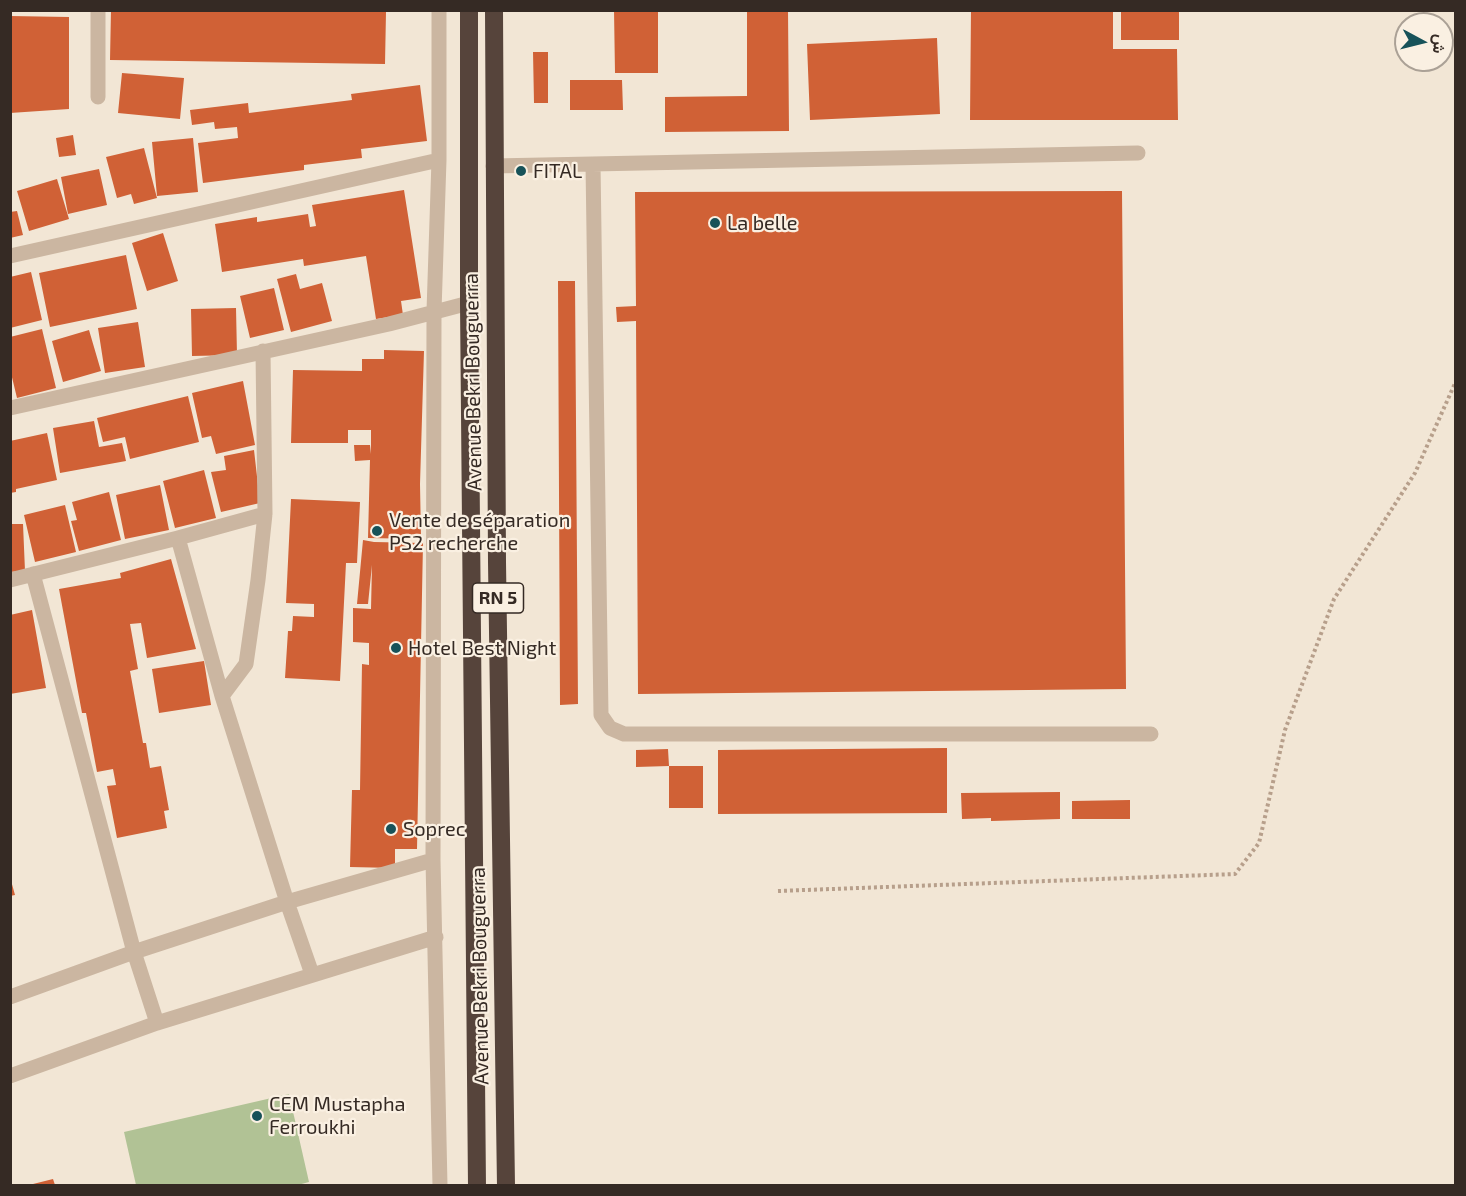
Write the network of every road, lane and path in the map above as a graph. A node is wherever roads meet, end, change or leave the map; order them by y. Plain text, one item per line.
1 (98, 10) edge
2 (439, 10) edge
3 (469, 10) edge
4 (494, 10) edge
5 (98, 97) dead end
6 (1138, 153) dead end
7 (440, 160) junction
8 (593, 164) junction
9 (494, 166) junction
10 (10, 256) edge
11 (469, 303) junction
12 (434, 311) junction
13 (263, 351) junction
14 (1455, 381) edge
15 (10, 408) edge
16 (265, 514) junction
17 (178, 538) junction
18 (33, 574) junction
19 (10, 580) edge
20 (222, 696) junction
21 (1151, 734) dead end
22 (433, 860) junction
23 (778, 891) dead end
24 (287, 902) junction
25 (436, 936) junction
26 (134, 952) junction
27 (312, 974) junction
28 (10, 997) edge
29 (157, 1023) junction
30 (10, 1076) edge
31 (440, 1185) edge
32 (477, 1185) edge
33 (506, 1185) edge

1 - 5 street
2 - 7 street
3 - 11 highway, Avenue Bekri Bouguerra / RN 5
4 - 9 highway, Avenue Bekri Bouguerra / RN 5
6 - 8 street
7 - 10 street
7 - 12 street
8 - 9 street
8 - 21 street
9 - 33 highway, Avenue Bekri Bouguerra / RN 5
11 - 12 street
11 - 32 highway, Avenue Bekri Bouguerra / RN 5
12 - 13 street
12 - 22 street
13 - 15 street
13 - 16 street
14 - 23 path
16 - 17 street
16 - 20 street
17 - 18 street
17 - 20 street
18 - 19 street
18 - 26 street
20 - 24 street
22 - 24 street
22 - 25 street
24 - 26 street
24 - 27 street
25 - 27 street
25 - 31 street
26 - 28 street
26 - 29 street
27 - 29 street
29 - 30 street

